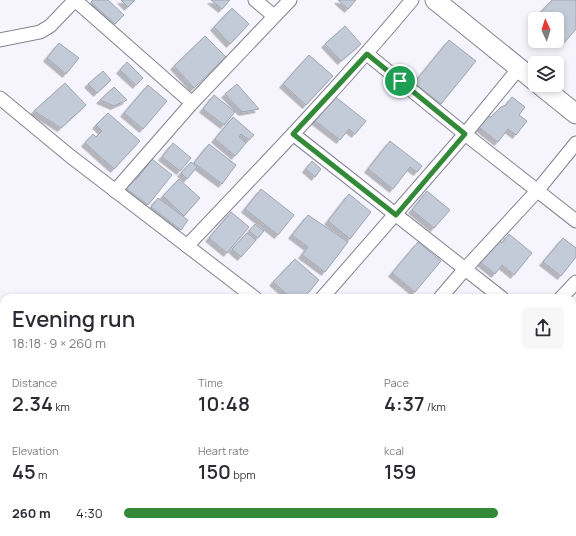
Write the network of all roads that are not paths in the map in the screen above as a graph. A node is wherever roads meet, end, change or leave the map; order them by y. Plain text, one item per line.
1 (75, 0) edge
2 (255, 0) edge
3 (290, 0) edge
4 (412, 0) edge
5 (435, 0) edge
6 (274, 16) junction
7 (0, 40) edge
8 (367, 54) junction
9 (519, 68) junction
10 (528, 75) edge
11 (549, 92) edge
12 (0, 98) edge
13 (192, 103) junction
14 (576, 114) edge
15 (293, 134) junction
16 (465, 134) junction
17 (576, 143) edge
18 (115, 191) junction
19 (537, 191) junction
20 (396, 215) junction
21 (576, 220) edge
22 (187, 246) junction
23 (465, 269) junction
24 (576, 282) edge
25 (250, 294) edge
26 (326, 294) edge
27 (443, 294) edge
28 (497, 294) edge
29 (565, 294) edge

1 - 7 street
1 - 13 street
2 - 6 street
3 - 6 street
4 - 8 street
5 - 9 main road
6 - 13 street
8 - 15 street
8 - 16 street
9 - 10 main road
9 - 16 street
11 - 14 main road
12 - 18 street
13 - 18 street
15 - 20 street
15 - 22 street
16 - 19 street
16 - 20 street
17 - 19 street
18 - 22 street
19 - 21 street
19 - 23 street
20 - 23 street
20 - 26 street
22 - 25 street
23 - 27 street
23 - 28 street
24 - 29 street

